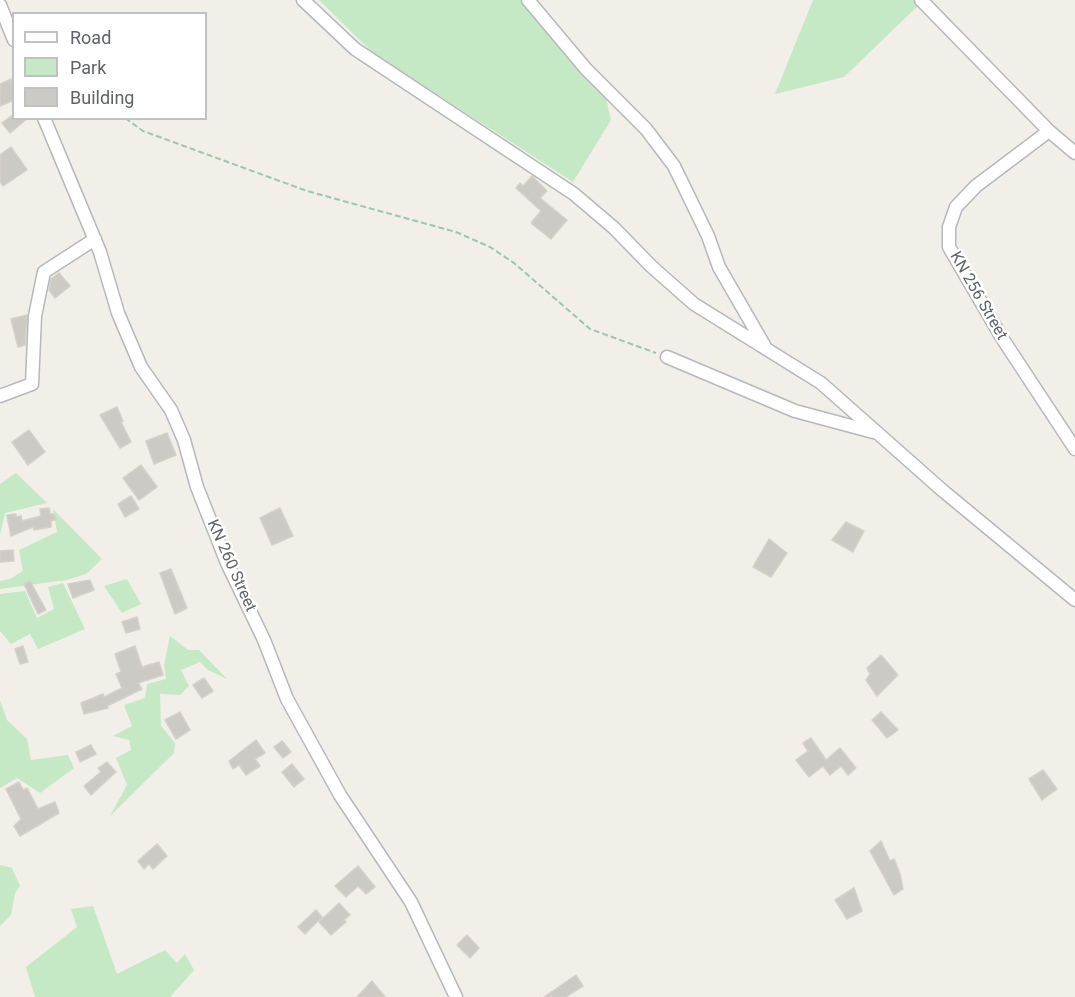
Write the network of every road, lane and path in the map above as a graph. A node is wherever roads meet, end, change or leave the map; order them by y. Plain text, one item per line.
1 (303, 0) edge
2 (528, 0) edge
3 (921, 0) edge
4 (0, 5) edge
5 (12, 35) edge
6 (45, 120) edge
7 (128, 120) edge
8 (1049, 131) junction
9 (1075, 153) edge
10 (94, 239) junction
11 (766, 348) junction
12 (667, 357) joint
13 (0, 396) edge
14 (881, 435) junction
15 (1075, 449) edge
16 (1075, 600) edge
17 (456, 997) edge

1 - 11 street
2 - 11 street
3 - 8 street
4 - 5 street
6 - 10 street, KN 260 Street
7 - 12 path
8 - 9 street
8 - 15 street, KN 256 Street
10 - 13 street
10 - 17 street, KN 260 Street
11 - 14 street
12 - 14 street
14 - 16 street

